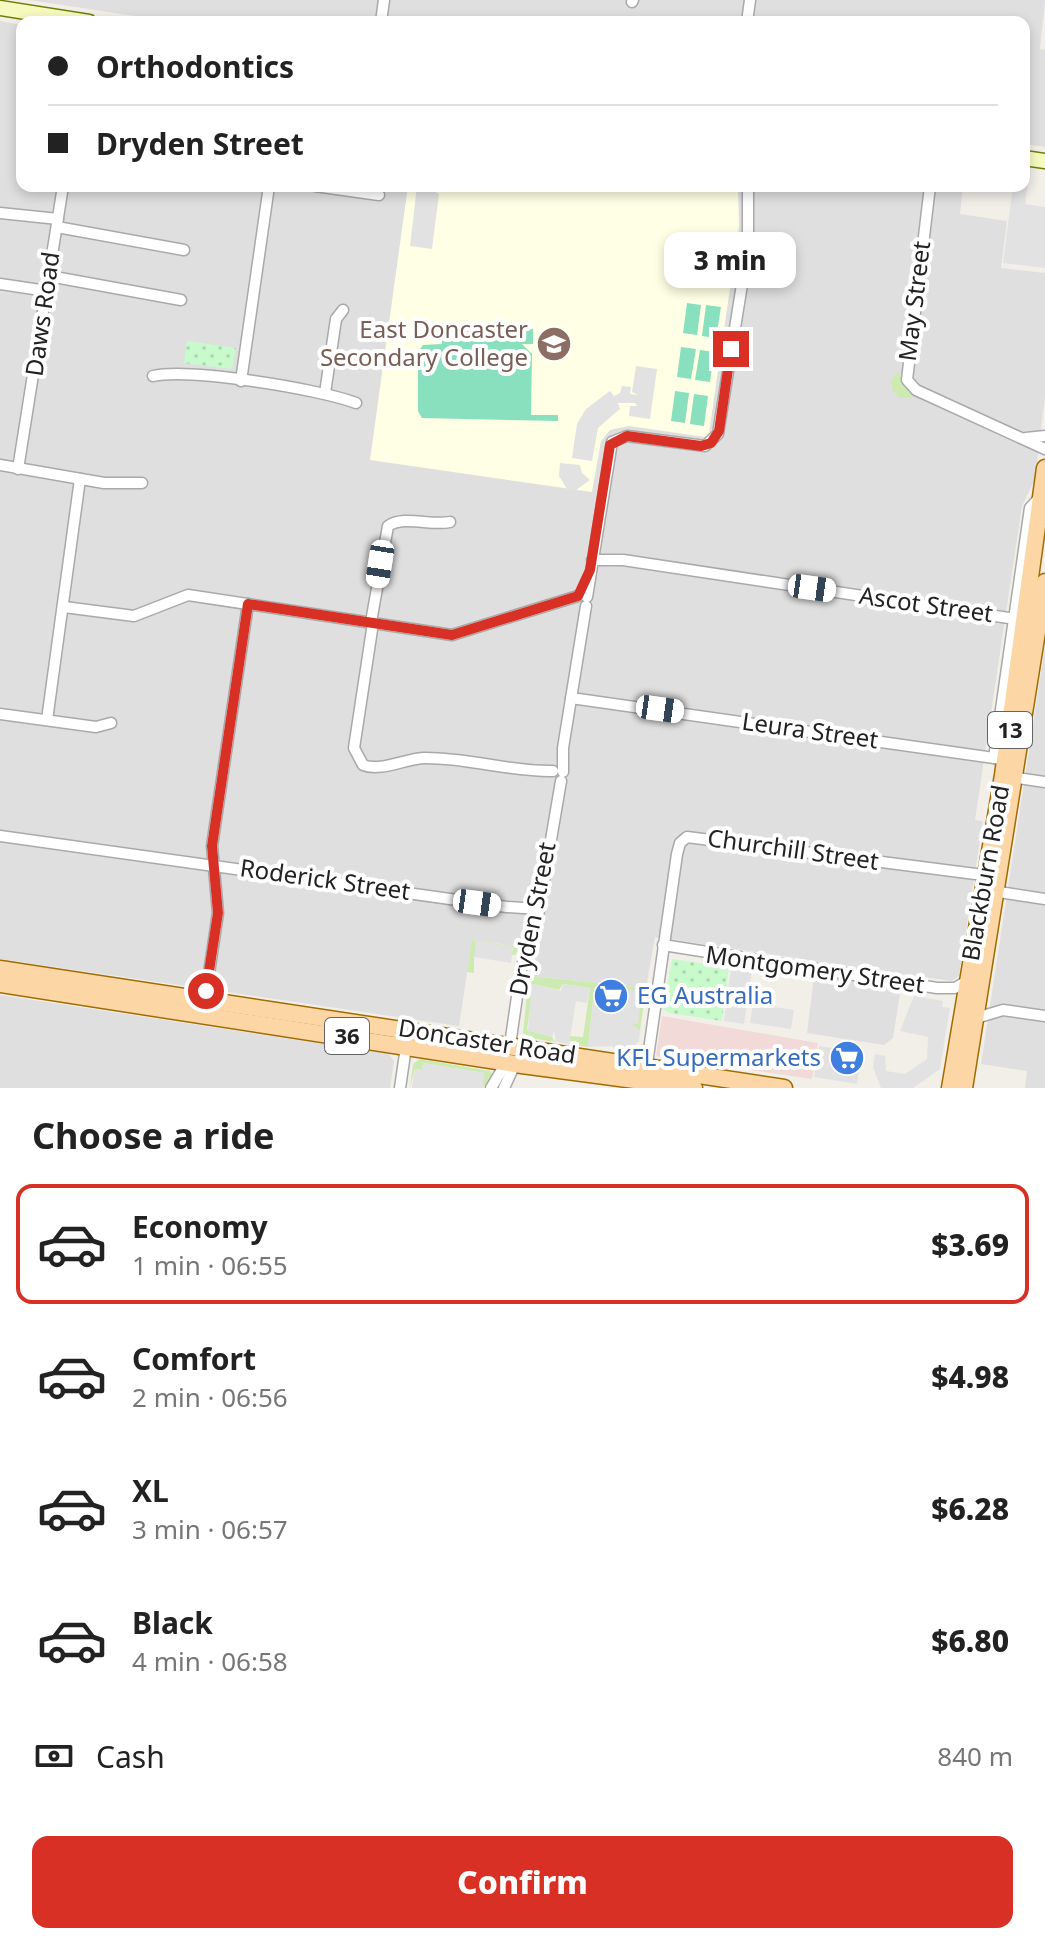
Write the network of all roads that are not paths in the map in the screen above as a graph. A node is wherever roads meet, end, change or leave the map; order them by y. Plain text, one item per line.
1 (0, 8) edge
2 (49, 16) edge
3 (62, 192) edge
4 (268, 192) edge
5 (358, 192) edge
6 (748, 192) edge
7 (929, 192) edge
8 (379, 195) dead end
9 (0, 213) edge
10 (57, 223) junction
11 (184, 250) dead end
12 (49, 276) junction
13 (0, 284) edge
14 (47, 291) junction
15 (181, 300) dead end
16 (343, 310) dead end
17 (153, 376) dead end
18 (241, 381) junction
19 (325, 393) junction
20 (356, 403) dead end
21 (1045, 436) edge
22 (1024, 437) junction
23 (1045, 449) edge
24 (0, 465) edge
25 (1045, 468) edge
26 (21, 469) junction
27 (83, 480) junction
28 (142, 483) dead end
29 (1042, 495) junction
30 (450, 522) dead end
31 (1042, 546) edge
32 (592, 557) junction
33 (1045, 582) edge
34 (581, 601) junction
35 (248, 604) junction
36 (64, 607) junction
37 (1027, 620) junction
38 (372, 622) junction
39 (1033, 662) edge
40 (572, 695) junction
41 (0, 714) edge
42 (47, 720) junction
43 (111, 723) dead end
44 (1007, 766) junction
45 (556, 775) junction
46 (1045, 782) edge
47 (0, 836) edge
48 (212, 863) junction
49 (991, 884) junction
50 (1045, 899) edge
51 (539, 912) junction
52 (662, 948) junction
53 (0, 969) edge
54 (0, 984) edge
55 (973, 988) junction
56 (205, 1000) junction
57 (1003, 1010) junction
58 (1045, 1016) edge
59 (976, 1018) junction
60 (511, 1040) junction
61 (406, 1047) junction
62 (510, 1063) junction
63 (960, 1067) junction
64 (644, 1071) junction
65 (400, 1088) edge
66 (491, 1088) edge
67 (504, 1088) edge
68 (694, 1088) edge
69 (784, 1088) edge
70 (939, 1088) edge
71 (950, 1088) edge
72 (964, 1088) edge
73 (972, 1088) edge

1 - 2 main road
3 - 10 street, Daws Road
4 - 18 street
5 - 8 street
6 - 32 street, Dryden Street
7 - 22 street, May Street
9 - 10 street
10 - 11 street
10 - 12 street, Daws Road
12 - 14 street, Daws Road
12 - 15 street
13 - 14 street
14 - 26 street, Daws Road
16 - 19 street
17 - 18 street
18 - 19 street
19 - 20 street
21 - 22 street, May Street
22 - 23 street, May Street
24 - 26 street
25 - 29 main road, Blackburn Road / 13
26 - 27 street
27 - 28 street
27 - 36 street
29 - 31 main road, Blackburn Road / 13
29 - 37 street
30 - 38 street
31 - 37 main road, Blackburn Road / 13
32 - 34 street, Dryden Street
32 - 37 street, Ascot Street
33 - 37 main road, Blackburn Road / 13
34 - 38 street
34 - 40 street, Dryden Street
35 - 36 street
35 - 38 street
35 - 48 street
36 - 42 street
37 - 39 main road, Blackburn Road / 13
37 - 44 street
38 - 45 street
39 - 44 main road, Blackburn Road / 13
40 - 44 street, Leura Street
40 - 45 street, Dryden Street
41 - 42 street
42 - 43 street
44 - 46 street, Leura Street
44 - 49 main road, Blackburn Road / 13
45 - 51 street, Dryden Street
47 - 48 street, Roderick Street
48 - 51 street, Roderick Street
48 - 56 street
49 - 50 street, Churchill Street
49 - 52 street, Churchill Street
49 - 55 main road, Blackburn Road / 13
51 - 60 street, Dryden Street
52 - 55 street, Montgomery Street
52 - 64 street, Churchill Street
53 - 56 main road, Doncaster Road / 36
54 - 61 main road, Doncaster Road / 36
55 - 57 street
55 - 59 main road, Blackburn Road / 13
55 - 63 main road, Blackburn Road / 13
56 - 60 main road, Doncaster Road / 36
57 - 58 street
57 - 59 street
59 - 63 main road, Blackburn Road / 13
60 - 62 main road
60 - 64 main road, Doncaster Road / 36
61 - 62 main road, Doncaster Road / 36
61 - 65 street
62 - 64 main road, Doncaster Road / 36
62 - 66 street
62 - 67 street
63 - 70 main road
63 - 71 main road, Blackburn Road / 13
63 - 72 main road, Blackburn Road / 13
63 - 73 main road
64 - 68 main road, Doncaster Road / 36
64 - 69 main road, Doncaster Road / 36

